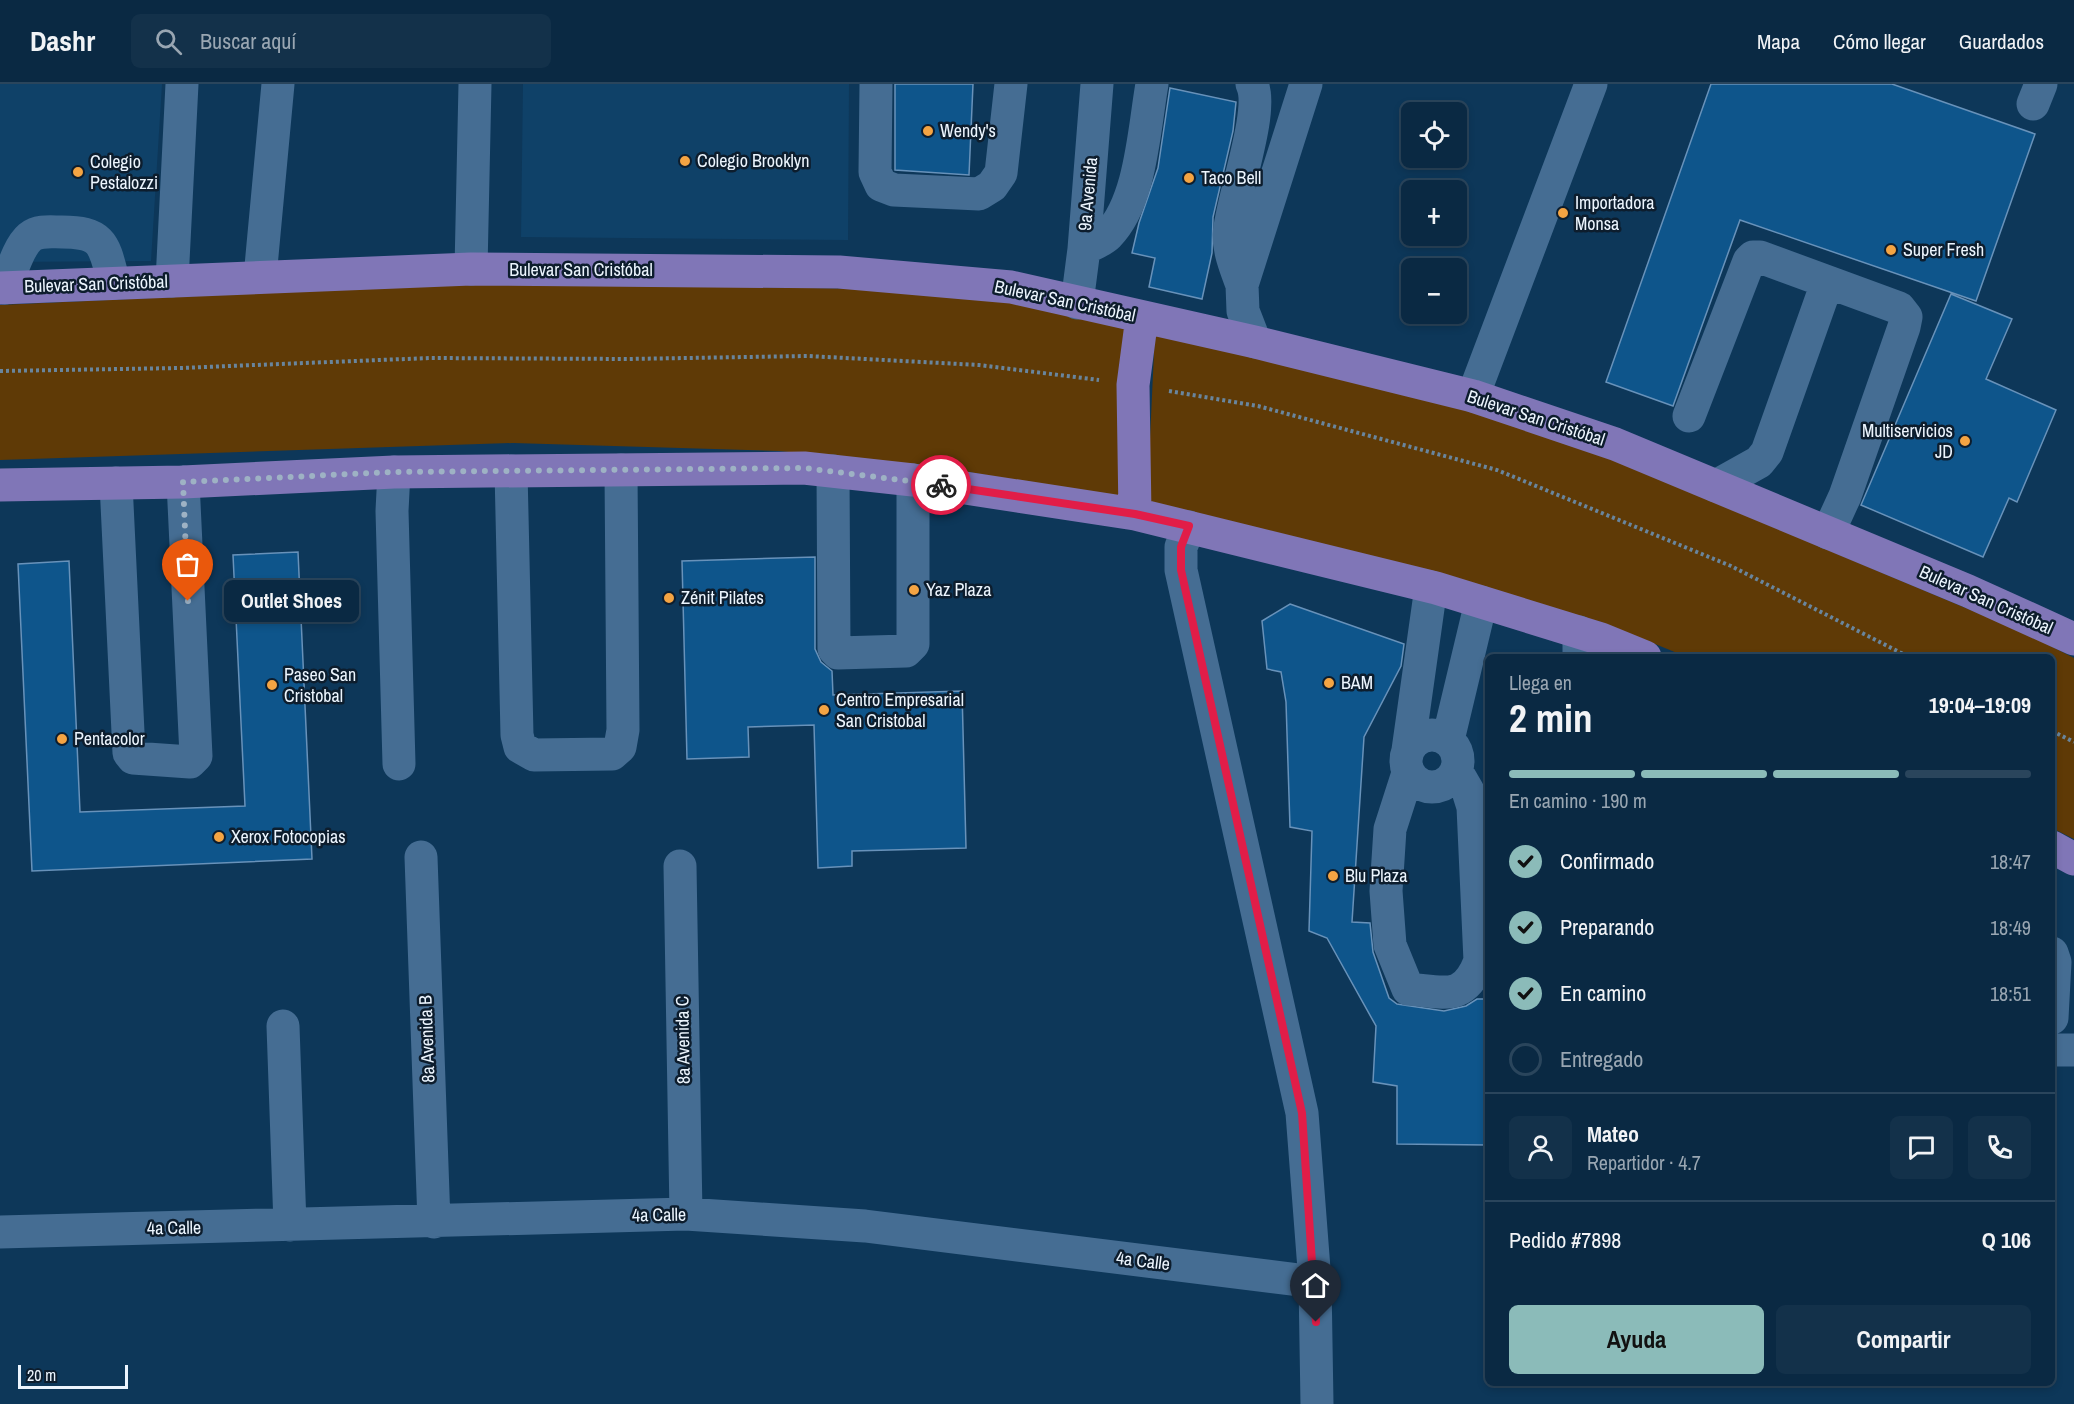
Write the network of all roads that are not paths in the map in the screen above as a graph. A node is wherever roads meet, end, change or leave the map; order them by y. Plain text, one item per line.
1 (182, 84) edge
2 (278, 84) edge
3 (475, 84) edge
4 (876, 84) edge
5 (1011, 84) edge
6 (1097, 84) edge
7 (1152, 84) edge
8 (1252, 84) edge
9 (1306, 84) edge
10 (1591, 84) edge
11 (1084, 249) junction
12 (471, 269) junction
13 (260, 277) junction
14 (172, 281) junction
15 (114, 283) junction
16 (1827, 283) junction
17 (1242, 285) junction
18 (2, 288) edge
19 (1077, 303) junction
20 (1142, 317) junction
21 (1255, 342) junction
22 (1473, 396) junction
23 (1689, 416) dead end
24 (621, 470) junction
25 (511, 471) junction
26 (833, 471) junction
27 (394, 472) junction
28 (913, 480) junction
29 (183, 482) junction
30 (116, 483) junction
31 (0, 485) edge
32 (1716, 486) junction
33 (1135, 514) junction
34 (1189, 526) junction
35 (1828, 533) junction
36 (1431, 587) junction
37 (1481, 602) junction
38 (2074, 639) edge
39 (1590, 646) edge
40 (1630, 654) edge
41 (1448, 740) junction
42 (1408, 762) junction
43 (399, 764) dead end
44 (1471, 784) edge
45 (2055, 848) edge
46 (421, 857) dead end
47 (2074, 858) edge
48 (680, 866) dead end
49 (283, 1026) dead end
50 (2055, 1050) edge
51 (2074, 1050) edge
52 (686, 1214) junction
53 (434, 1221) junction
54 (290, 1225) junction
55 (0, 1232) edge
56 (1315, 1282) junction
57 (1317, 1404) edge

1 - 14 street
2 - 13 street
3 - 12 street
4 - 5 street
6 - 11 street, 9a Avenida
7 - 11 street
8 - 17 street
9 - 17 street
10 - 22 street
11 - 19 street, 9a Avenida
12 - 13 main road, Bulevar San Cristóbal
12 - 19 main road, Bulevar San Cristóbal
13 - 14 main road, Bulevar San Cristóbal
14 - 15 main road, Bulevar San Cristóbal
15 - 18 main road, Bulevar San Cristóbal
15 - 18 street
16 - 23 street
16 - 32 street
16 - 35 street
17 - 21 street
19 - 20 main road, Bulevar San Cristóbal
20 - 21 main road, Bulevar San Cristóbal
20 - 33 main road
21 - 22 main road, Bulevar San Cristóbal
22 - 32 main road, Bulevar San Cristóbal
24 - 25 main road
24 - 25 street
24 - 26 main road
25 - 27 main road
26 - 28 main road
26 - 28 street
27 - 29 main road
27 - 43 street
28 - 33 main road
29 - 30 main road
29 - 30 street
30 - 31 main road
32 - 35 main road, Bulevar San Cristóbal
33 - 34 main road
34 - 36 main road
34 - 56 street
35 - 38 main road, Bulevar San Cristóbal
36 - 37 main road
36 - 42 street
37 - 39 main road
37 - 41 street
39 - 40 main road
41 - 42 street
41 - 44 street
42 - 44 street
42 - 44 street
45 - 47 main road
46 - 53 street, 8a Avenida B
48 - 52 street, 8a Avenida C
49 - 54 street
50 - 51 street
52 - 53 street, 4a Calle
52 - 56 street, 4a Calle
53 - 54 street, 4a Calle
54 - 55 street, 4a Calle
56 - 57 street

